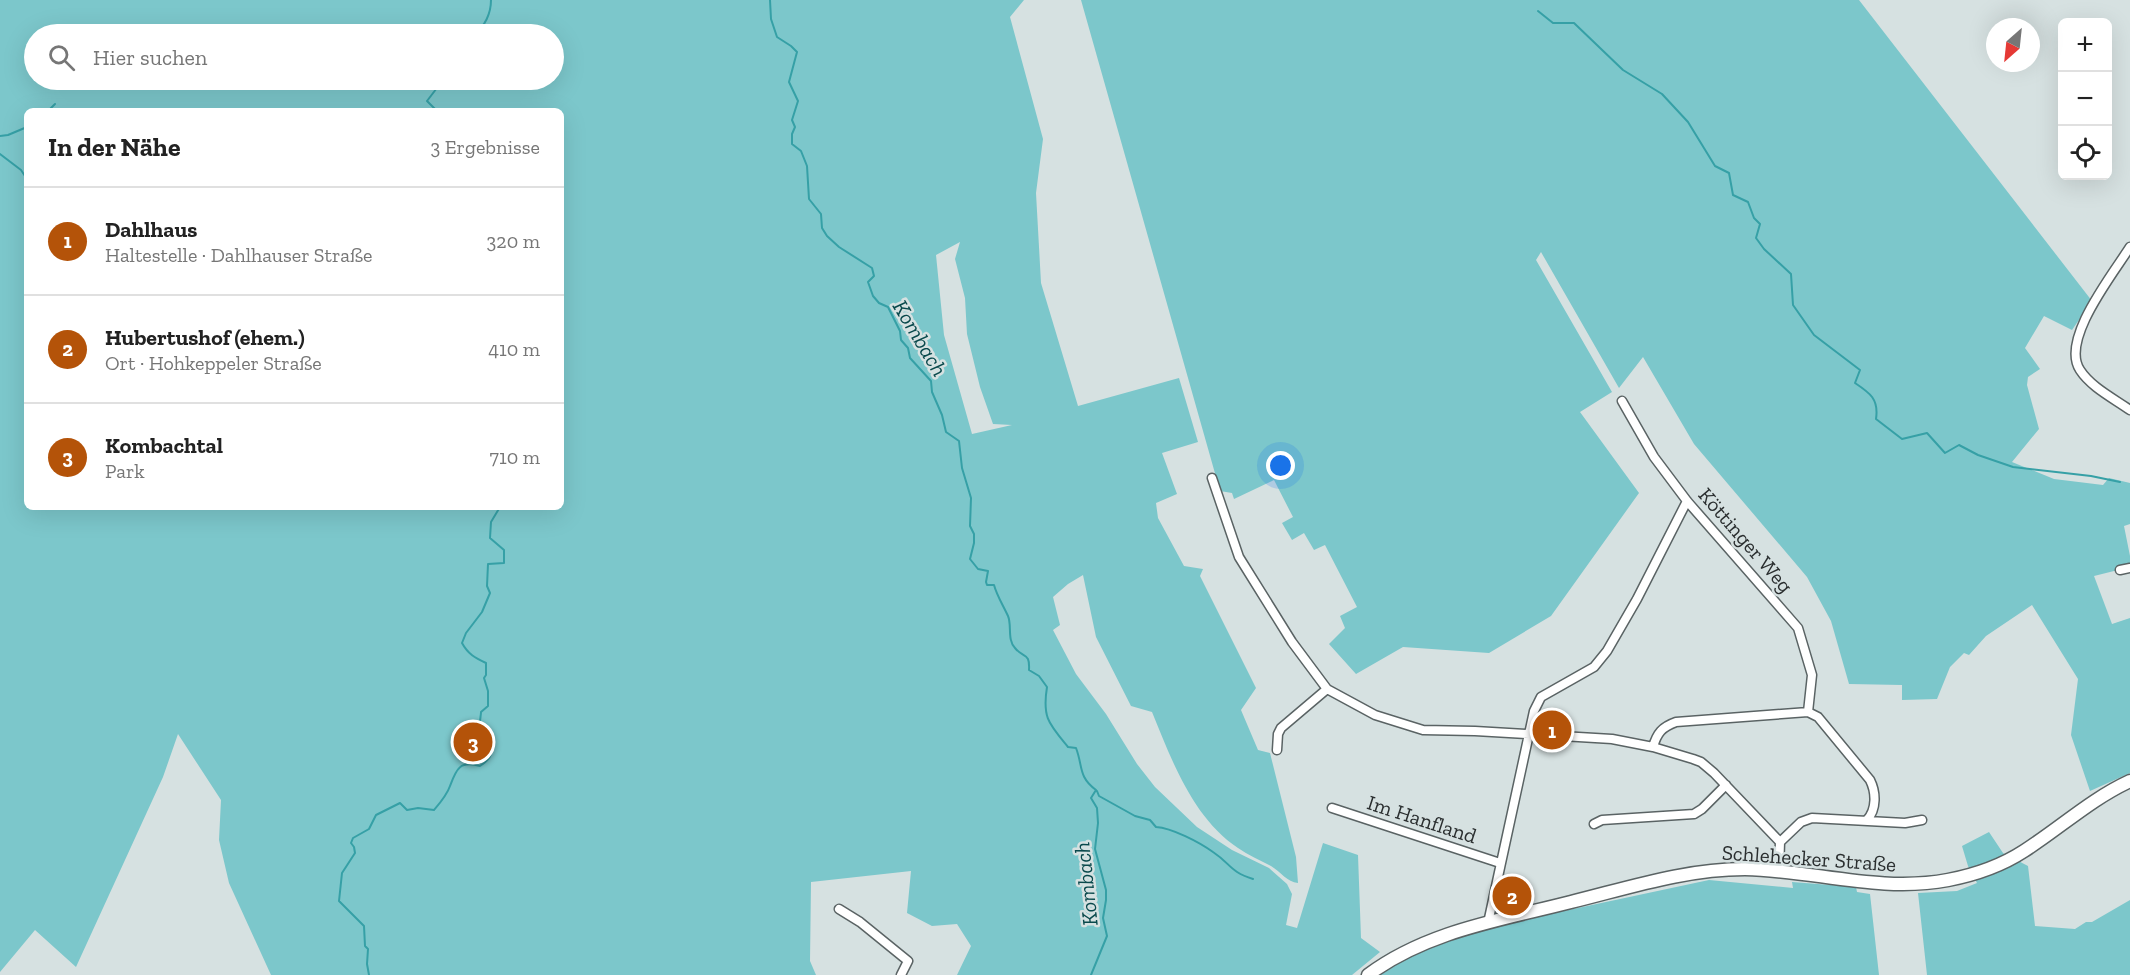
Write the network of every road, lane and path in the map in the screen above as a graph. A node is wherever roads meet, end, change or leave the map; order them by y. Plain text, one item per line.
1 (2130, 247) edge
2 (1622, 400) dead end
3 (2130, 410) edge
4 (1212, 478) dead end
5 (1687, 501) junction
6 (2130, 568) edge
7 (2120, 570) dead end
8 (1327, 689) junction
9 (1808, 712) junction
10 (1528, 734) junction
11 (1653, 747) junction
12 (1276, 750) dead end
13 (2130, 781) edge
14 (1726, 785) junction
15 (1332, 808) dead end
16 (1867, 820) junction
17 (1922, 820) dead end
18 (1594, 824) dead end
19 (1780, 842) junction
20 (1500, 863) junction
21 (1779, 871) junction
22 (839, 909) dead end
23 (1488, 923) junction
24 (901, 975) edge
25 (1368, 975) edge

1 - 3 street
2 - 5 street, Köttinger Weg
4 - 8 street
5 - 9 street, Köttinger Weg
5 - 10 street
6 - 7 street
8 - 10 street
8 - 12 street
9 - 11 street
9 - 16 street
10 - 11 street
10 - 20 street
11 - 14 street
13 - 21 main road, Schlehecker Straße
14 - 18 street
14 - 19 street
15 - 20 street, Im Hanfland
16 - 17 street
16 - 19 street
19 - 21 street
20 - 23 street
21 - 23 main road, Schlehecker Straße
22 - 24 street
23 - 25 main road, Schlehecker Straße

